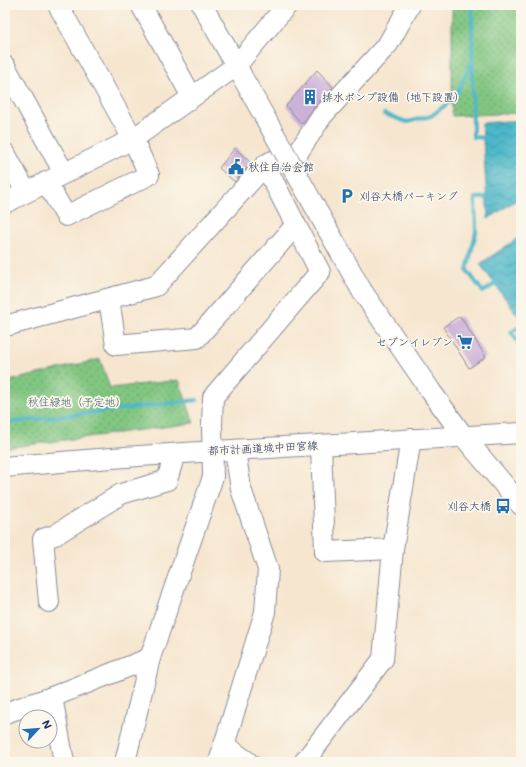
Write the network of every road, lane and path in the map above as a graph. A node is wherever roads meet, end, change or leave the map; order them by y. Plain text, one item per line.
1 (58, 5) edge
2 (141, 5) edge
3 (202, 5) edge
4 (287, 5) edge
5 (410, 5) edge
6 (5, 66) edge
7 (240, 73) junction
8 (192, 97) junction
9 (133, 139) junction
10 (5, 153) edge
11 (264, 165) junction
12 (64, 174) junction
13 (46, 182) junction
14 (26, 192) junction
15 (5, 203) edge
16 (295, 226) junction
17 (109, 299) junction
18 (5, 326) edge
19 (521, 433) edge
20 (464, 437) junction
21 (411, 439) junction
22 (321, 445) junction
23 (235, 450) junction
24 (212, 451) junction
25 (176, 454) junction
26 (5, 467) edge
27 (521, 505) edge
28 (393, 549) junction
29 (49, 602) dead end
30 (150, 658) junction
31 (52, 697) junction
32 (5, 713) edge
33 (222, 753) edge
34 (64, 762) edge
35 (124, 762) edge
36 (248, 762) edge
37 (304, 762) edge

1 - 9 street
2 - 8 street
3 - 7 street
4 - 7 street
5 - 11 street
6 - 12 street
7 - 8 street
7 - 20 street, bridge
8 - 9 street
9 - 12 street
9 - 13 street
10 - 14 street
11 - 16 street
11 - 17 street
12 - 13 street
13 - 14 street
14 - 15 street
16 - 17 street
16 - 24 street
17 - 18 street
19 - 20 street, 都市計画道城中田宮線
20 - 21 street, 都市計画道城中田宮線
20 - 27 street
21 - 22 street, 都市計画道城中田宮線
21 - 28 street
22 - 23 street, 都市計画道城中田宮線
22 - 28 street
23 - 24 street, 都市計画道城中田宮線
23 - 33 street
24 - 25 street, 都市計画道城中田宮線
24 - 30 street
25 - 26 street, 都市計画道城中田宮線
25 - 29 street
28 - 37 street
30 - 31 street
30 - 35 street
31 - 32 street
31 - 34 street
33 - 36 street

